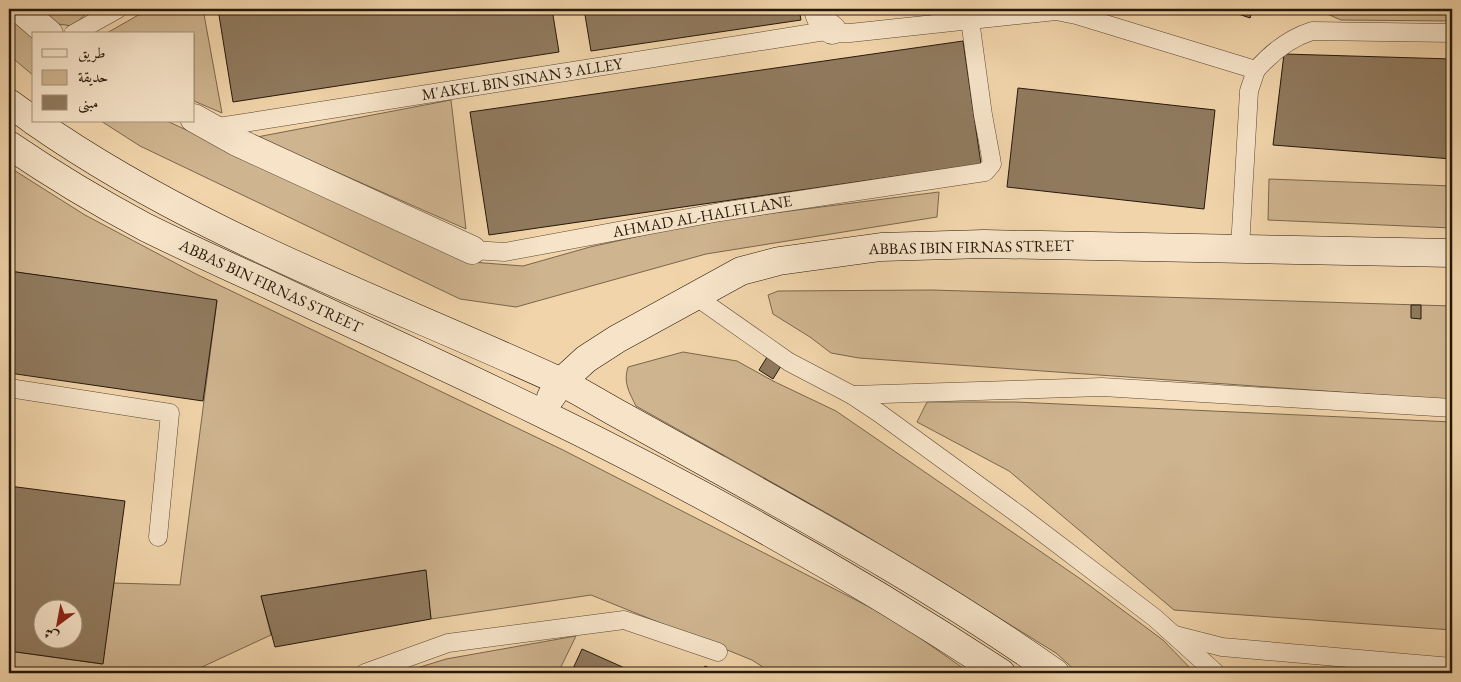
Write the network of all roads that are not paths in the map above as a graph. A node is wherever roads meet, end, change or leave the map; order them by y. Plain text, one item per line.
1 (20, 9) edge
2 (118, 9) edge
3 (825, 19) edge
4 (970, 20) junction
5 (47, 32) edge
6 (77, 32) edge
7 (1452, 33) edge
8 (1256, 70) junction
9 (9, 104) edge
10 (32, 120) edge
11 (35, 122) edge
12 (203, 123) edge
13 (9, 145) edge
14 (1240, 248) junction
15 (472, 250) joint
16 (1452, 253) edge
17 (695, 296) junction
18 (560, 382) junction
19 (9, 388) edge
20 (852, 395) junction
21 (1452, 408) edge
22 (540, 413) junction
23 (158, 537) dead end
24 (1172, 634) junction
25 (718, 652) dead end
26 (1452, 668) edge
27 (365, 673) edge
28 (1001, 673) edge
29 (1055, 673) edge
30 (1216, 673) edge

1 - 5 main road
2 - 6 lane
3 - 4 lane, M'AKEL BIN SINAN 3 ALLEY
3 - 12 lane, M'AKEL BIN SINAN 3 ALLEY
4 - 8 lane, M'AKEL BIN SINAN 3 ALLEY
4 - 15 lane, AHMAD AL-HALFI LANE
7 - 8 lane
8 - 14 lane
9 - 10 main road, ABBAS BIN FIRNAS STREET
11 - 18 main road, ABBAS BIN FIRNAS STREET
12 - 15 main road
13 - 22 main road, ABBAS BIN FIRNAS STREET
14 - 16 main road, ABBAS IBIN FIRNAS STREET
14 - 17 main road, ABBAS IBIN FIRNAS STREET
17 - 18 main road, ABBAS IBIN FIRNAS STREET
17 - 20 lane
18 - 22 main road, ABBAS IBIN FIRNAS STREET
18 - 29 main road, ABBAS BIN FIRNAS STREET
19 - 23 lane
20 - 21 lane
20 - 24 lane
22 - 28 main road, ABBAS BIN FIRNAS STREET
24 - 26 lane
24 - 30 lane
25 - 27 lane

